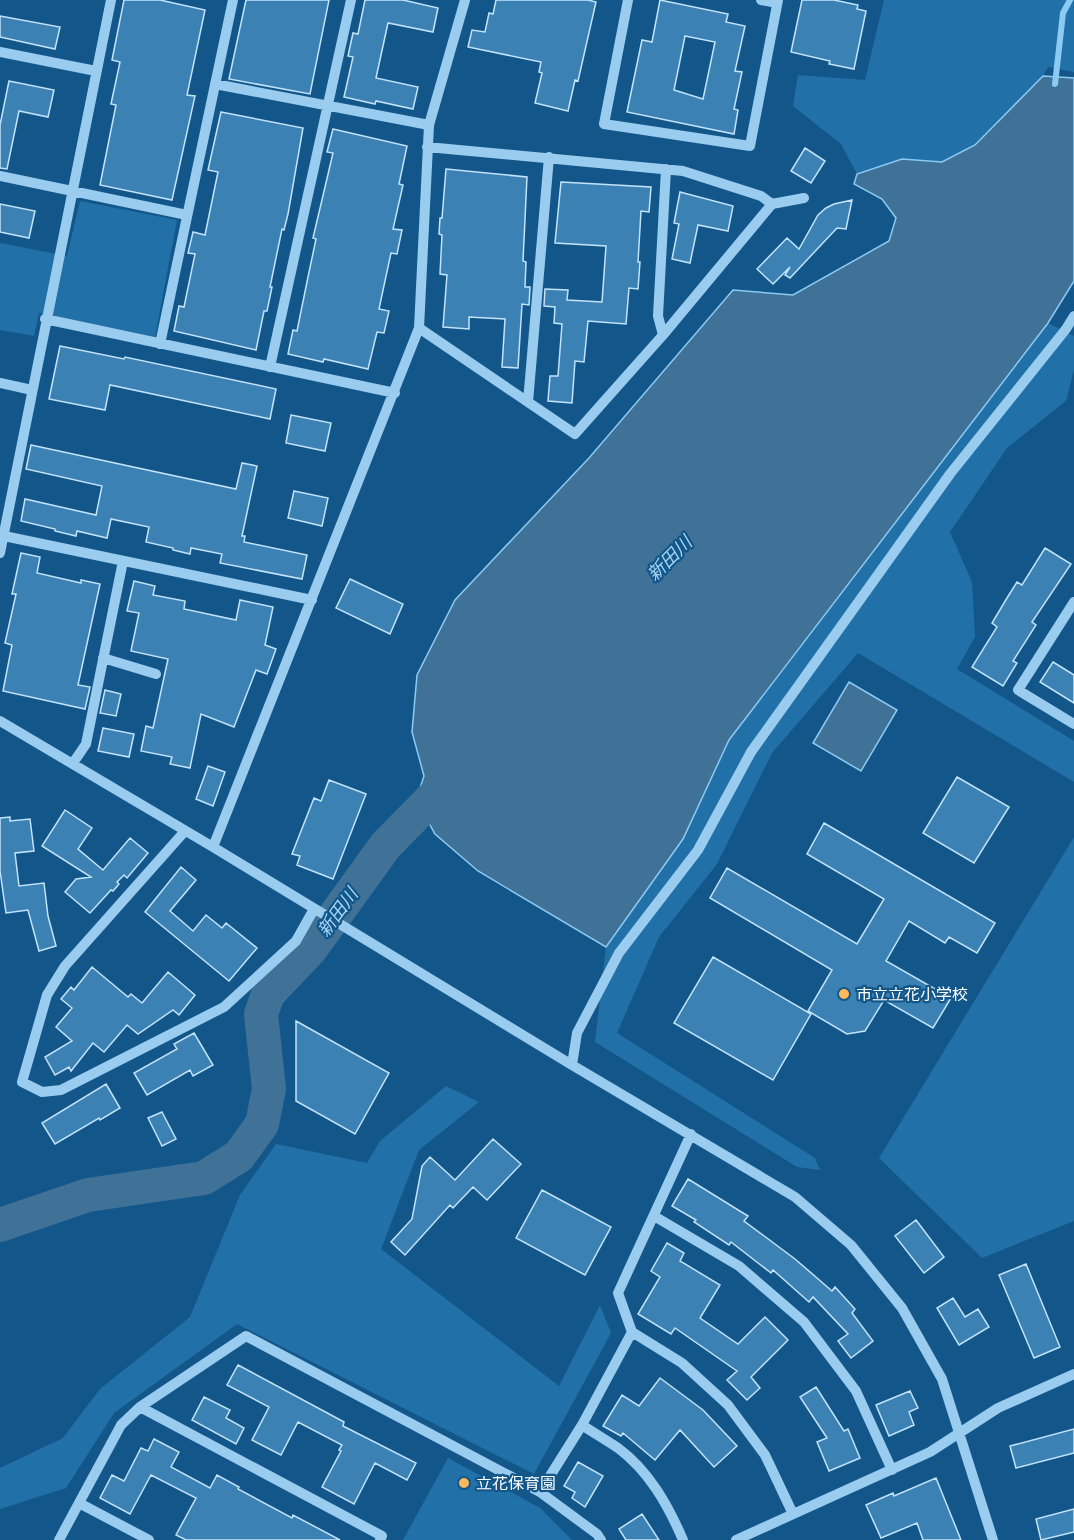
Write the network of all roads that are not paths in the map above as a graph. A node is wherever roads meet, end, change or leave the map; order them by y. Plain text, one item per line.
1 (111, 0) edge
2 (233, 0) edge
3 (351, 0) edge
4 (465, 0) edge
5 (628, 0) edge
6 (761, 0) edge
7 (778, 1) edge
8 (0, 52) edge
9 (96, 71) junction
10 (215, 84) junction
11 (326, 106) junction
12 (429, 125) junction
13 (428, 147) junction
14 (549, 158) junction
15 (666, 169) junction
16 (0, 176) edge
17 (72, 191) junction
18 (804, 198) dead end
19 (772, 204) junction
20 (187, 215) junction
21 (1074, 316) edge
22 (45, 319) junction
23 (419, 328) junction
24 (663, 334) junction
25 (160, 344) junction
26 (270, 367) junction
27 (0, 383) edge
28 (32, 390) junction
29 (395, 393) junction
30 (528, 402) junction
31 (4, 536) junction
32 (0, 553) edge
33 (123, 561) junction
34 (312, 600) junction
35 (1074, 602) edge
36 (103, 658) junction
37 (156, 674) dead end
38 (0, 721) edge
39 (1074, 724) edge
40 (73, 763) junction
41 (184, 831) junction
42 (213, 847) junction
43 (314, 909) junction
44 (572, 1065) junction
45 (691, 1134) junction
46 (654, 1216) junction
47 (632, 1332) junction
48 (1074, 1374) edge
49 (140, 1407) junction
50 (582, 1425) junction
51 (960, 1433) junction
52 (892, 1470) junction
53 (540, 1492) junction
54 (79, 1503) junction
55 (793, 1514) junction
56 (59, 1540) edge
57 (149, 1540) edge
58 (380, 1540) edge
59 (602, 1540) edge
60 (683, 1540) edge
61 (736, 1540) edge
62 (993, 1540) edge

1 - 9 street
2 - 10 street
3 - 11 street
4 - 12 street
5 - 7 street
6 - 7 street
8 - 9 street
9 - 17 street
10 - 11 street
10 - 20 street
11 - 12 street
11 - 26 street
12 - 13 street
13 - 14 street
13 - 23 street
14 - 15 street
14 - 30 street
15 - 19 street
15 - 24 street
16 - 17 street
17 - 20 street
17 - 22 street
18 - 19 street
19 - 24 street
20 - 25 street
21 - 44 street
22 - 25 street
22 - 28 street
23 - 29 street
23 - 30 street
24 - 30 street
25 - 26 street
26 - 29 street
27 - 28 street
28 - 31 street
29 - 34 street
31 - 32 street
31 - 33 street
33 - 34 street
33 - 36 street
34 - 42 street
35 - 39 street
36 - 37 street
36 - 40 street
38 - 40 street
40 - 41 street
41 - 42 street
41 - 43 street
42 - 43 street
43 - 44 street
44 - 45 street
45 - 46 street
45 - 51 street
46 - 47 street
46 - 52 street
47 - 50 street
47 - 55 street
48 - 51 street
49 - 53 street
49 - 54 street
49 - 58 street
50 - 53 street
50 - 60 street
51 - 52 street
51 - 62 street
52 - 55 street
53 - 59 street
54 - 56 street
54 - 57 street
55 - 61 street

